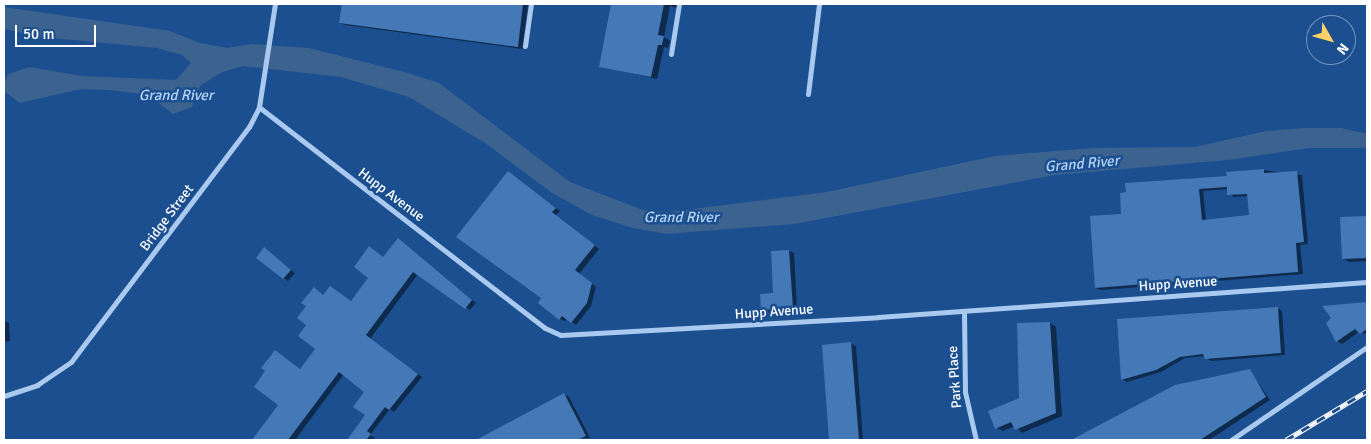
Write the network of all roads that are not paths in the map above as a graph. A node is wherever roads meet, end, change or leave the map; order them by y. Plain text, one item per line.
1 (275, 4) edge
2 (531, 4) edge
3 (678, 4) edge
4 (819, 4) edge
5 (526, 46) dead end
6 (671, 54) dead end
7 (808, 94) dead end
8 (259, 107) junction
9 (1367, 282) edge
10 (964, 311) junction
11 (1367, 346) edge
12 (4, 396) edge
13 (976, 440) edge
14 (1231, 440) edge

1 - 8 street, Bridge Street
2 - 5 street
3 - 6 street
4 - 7 street
8 - 10 street, Hupp Avenue
8 - 12 street, Bridge Street
9 - 10 street, Hupp Avenue
10 - 13 street, Park Place
11 - 14 street

